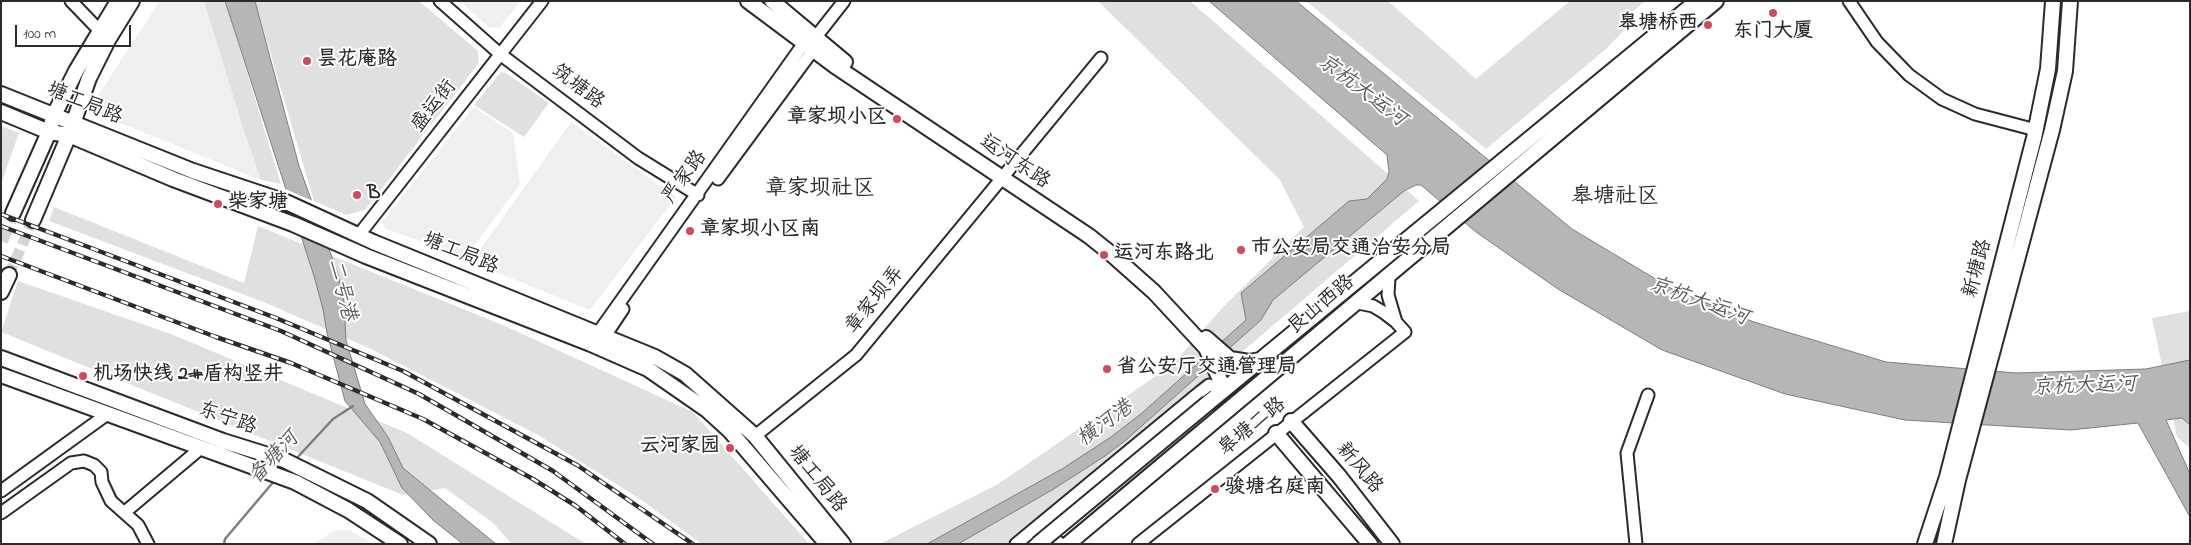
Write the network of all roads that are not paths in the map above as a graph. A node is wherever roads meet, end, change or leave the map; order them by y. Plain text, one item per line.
1 (71, 1) edge
2 (118, 1) edge
3 (132, 1) edge
4 (440, 1) edge
5 (542, 1) edge
6 (748, 1) edge
7 (772, 1) edge
8 (844, 1) edge
9 (1684, 1) edge
10 (1697, 1) edge
11 (1716, 1) edge
12 (1849, 1) edge
13 (2053, 1) edge
14 (2070, 1) edge
15 (99, 30) junction
16 (811, 44) junction
17 (500, 54) junction
18 (1101, 58) dead end
19 (1610, 72) junction
20 (1, 94) edge
21 (1, 112) edge
22 (54, 114) junction
23 (72, 121) junction
24 (2036, 130) junction
25 (49, 132) junction
26 (69, 135) junction
27 (1004, 175) junction
28 (698, 195) junction
29 (13, 213) tunnel mouth
30 (1447, 216) junction
31 (33, 220) tunnel mouth
32 (358, 236) junction
33 (9, 276) tunnel mouth
34 (1389, 277) junction
35 (1, 292) edge
36 (1358, 303) junction
37 (1396, 322) junction
38 (598, 340) junction
39 (1984, 354) junction
40 (1, 358) edge
41 (1219, 359) junction
42 (1261, 359) junction
43 (1, 375) edge
44 (1224, 389) junction
45 (1648, 395) dead end
46 (106, 415) junction
47 (1291, 420) junction
48 (1276, 433) junction
49 (756, 436) junction
50 (201, 448) junction
51 (1329, 465) junction
52 (1315, 477) junction
53 (1953, 478) junction
54 (1, 490) edge
55 (125, 512) junction
56 (1, 513) edge
57 (1040, 524) junction
58 (148, 544) edge
59 (400, 544) edge
60 (429, 544) edge
61 (826, 544) edge
62 (843, 544) edge
63 (1016, 544) edge
64 (1038, 544) edge
65 (1060, 544) edge
66 (1068, 544) edge
67 (1138, 544) edge
68 (1370, 544) edge
69 (1392, 544) edge
70 (1636, 544) edge
71 (1925, 544) edge
72 (1944, 544) edge

1 - 15 street
2 - 15 main road
3 - 23 main road
4 - 17 street, 筑塘路
5 - 17 street, 盛运街
6 - 16 main road, 运河东路
7 - 16 main road, 运河东路
8 - 16 street, 严家路
9 - 19 main road, 艮山西路
10 - 19 main road, 艮山西路
11 - 30 main road, 艮山西路
12 - 24 street
13 - 24 main road, 新塘路
14 - 39 main road, 新塘路
15 - 22 main road
16 - 27 main road, 运河东路
16 - 28 street, 严家路
16 - 38 street, 严家路
17 - 28 street, 筑塘路
17 - 32 street, 盛运街
18 - 27 street, 章家坝弄
19 - 30 main road, 艮山西路
20 - 22 main road, 塘工局路
21 - 25 main road, 塘工局路
22 - 23 main road, 塘工局路
22 - 25 main road
23 - 26 main road
23 - 32 main road, 塘工局路
24 - 39 main road, 新塘路
25 - 26 main road, 塘工局路
25 - 29 main road
26 - 31 main road
26 - 38 main road, 塘工局路
27 - 41 main road, 运河东路
27 - 49 street, 章家坝弄
28 - 38 street, 严家路
30 - 34 main road, 艮山西路
30 - 42 main road, 艮山西路
32 - 38 main road, 塘工局路
33 - 35 main road
34 - 36 main road, 艮山西路
34 - 37 street
36 - 37 street
36 - 66 main road, 艮山西路
37 - 47 street, 皋塘二路
38 - 49 main road, 塘工局路
38 - 61 main road, 塘工局路
39 - 53 main road, 新塘路
40 - 60 main road, 东宁路
41 - 42 main road
41 - 44 main road, 运河东路
42 - 44 main road, 艮山西路
43 - 46 main road, 东宁路
44 - 57 street
44 - 64 main road, 艮山西路, bridge
45 - 70 street
46 - 50 main road, 东宁路
46 - 54 street
47 - 48 street, 皋塘二路
47 - 51 main road, 新风路
48 - 52 main road, 新风路
48 - 67 street, 皋塘二路
49 - 62 main road, 塘工局路
50 - 55 street
50 - 59 main road, 东宁路
51 - 52 main road
51 - 69 main road, 新风路
52 - 68 main road, 新风路
53 - 71 main road, 新塘路
53 - 72 main road, 新塘路
55 - 56 street
55 - 58 street
57 - 63 street
57 - 65 street

